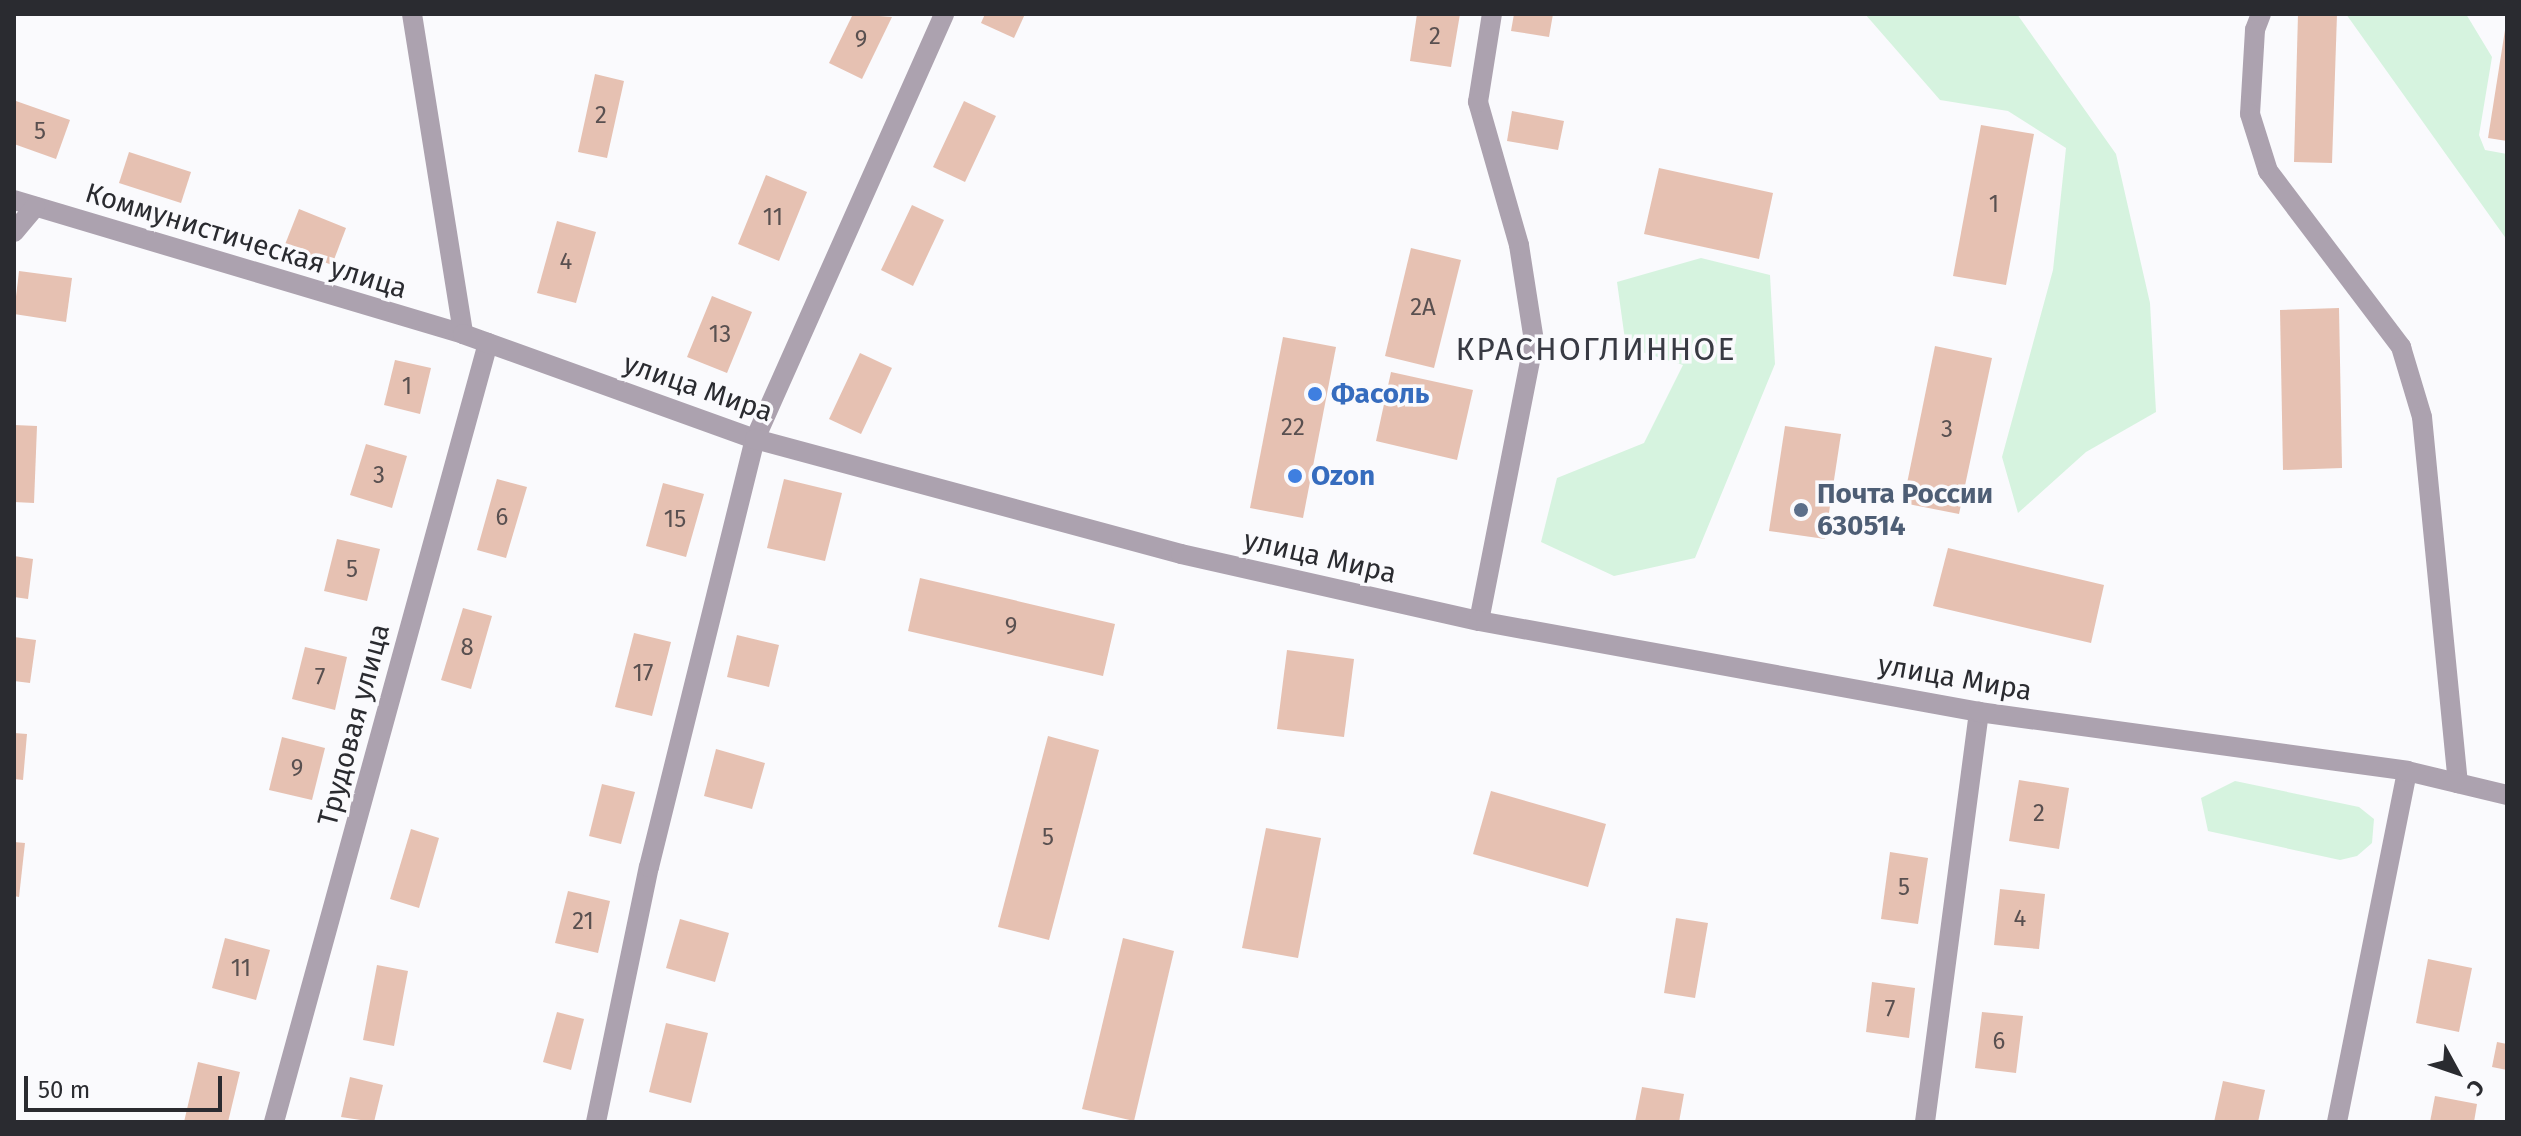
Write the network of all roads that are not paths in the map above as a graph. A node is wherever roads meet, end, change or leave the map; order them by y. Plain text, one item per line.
1 (412, 14) edge
2 (944, 14) edge
3 (1492, 14) edge
4 (2261, 14) edge
5 (14, 200) edge
6 (35, 207) junction
7 (14, 232) edge
8 (463, 334) junction
9 (488, 343) junction
10 (755, 439) junction
11 (1479, 621) junction
12 (1979, 712) junction
13 (2407, 771) junction
14 (2458, 783) junction
15 (2507, 795) edge
16 (274, 1122) edge
17 (596, 1122) edge
18 (1925, 1122) edge
19 (2337, 1122) edge

1 - 8 street
2 - 10 street
3 - 11 street
4 - 14 street
5 - 6 street, Коммунистическая улица
6 - 7 street
6 - 8 street, Коммунистическая улица
8 - 9 street, улица Мира
9 - 10 street, улица Мира
9 - 16 street, Трудовая улица
10 - 11 street, улица Мира
10 - 17 street
11 - 12 street, улица Мира
12 - 13 street, улица Мира
12 - 18 street
13 - 14 street, улица Мира
13 - 19 street
14 - 15 street, улица Мира

